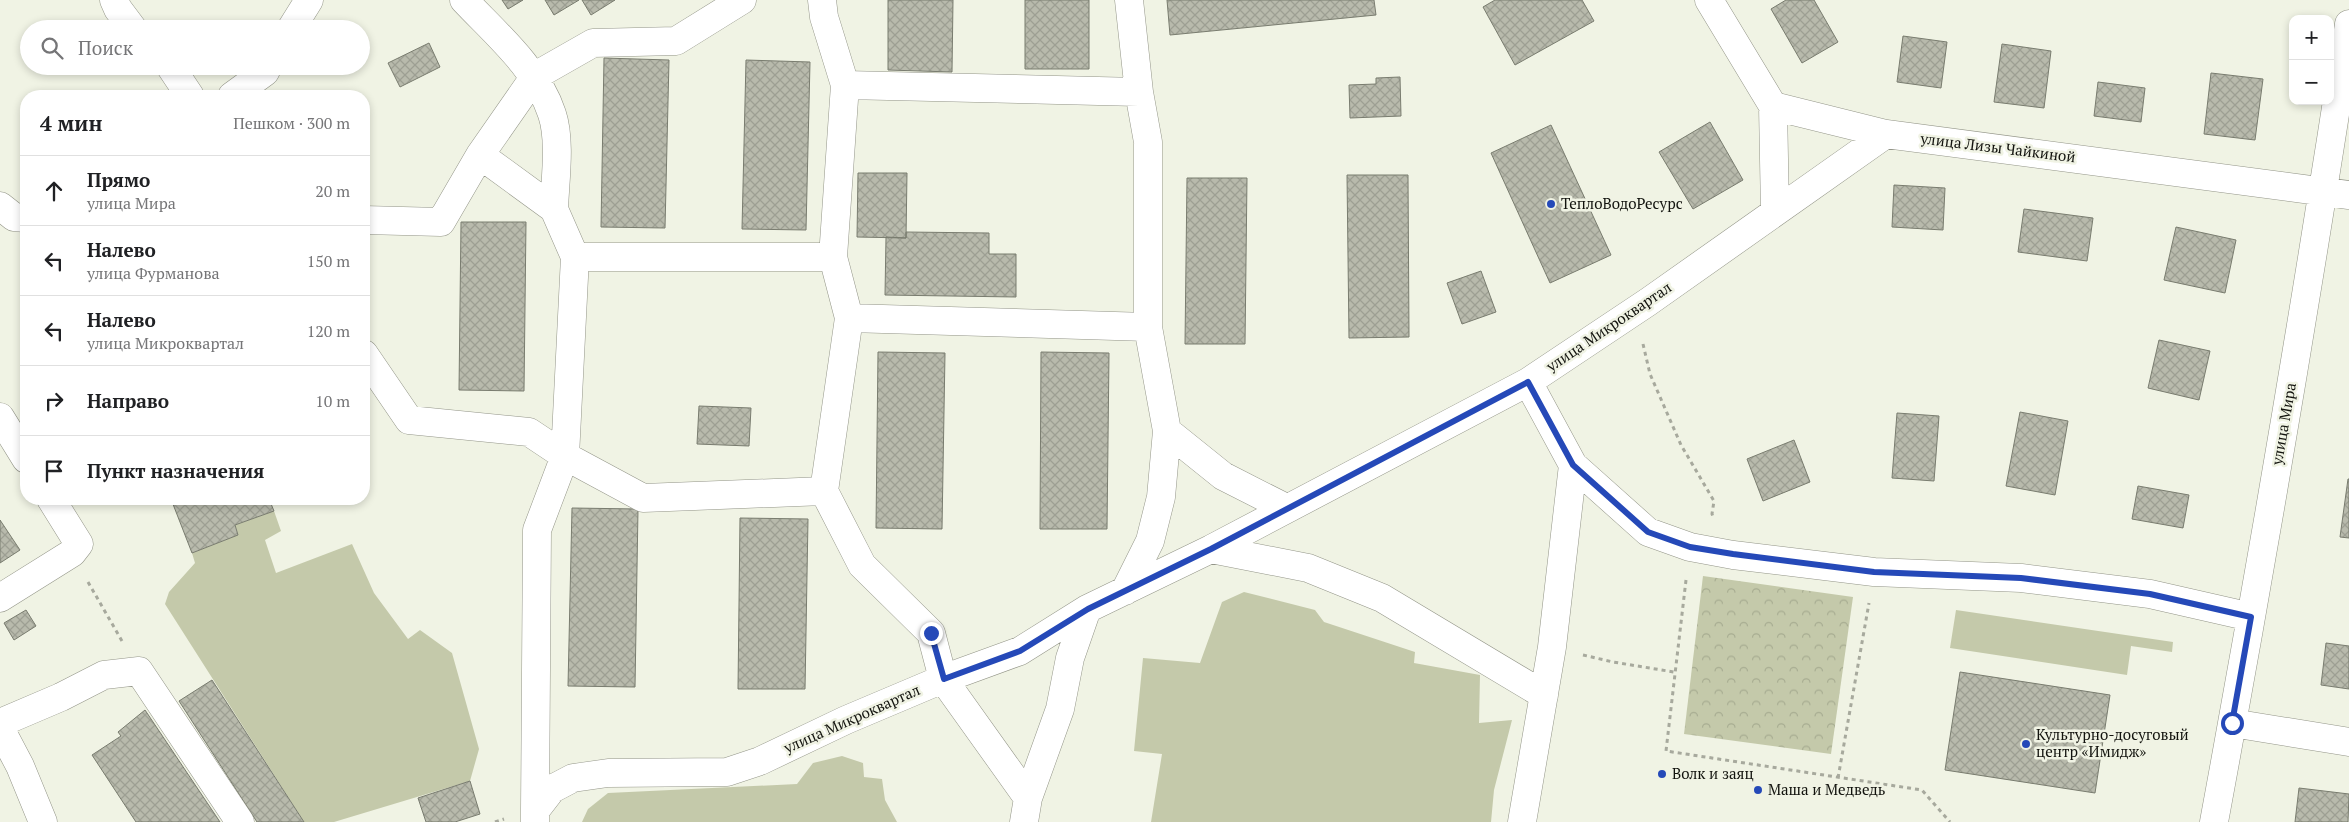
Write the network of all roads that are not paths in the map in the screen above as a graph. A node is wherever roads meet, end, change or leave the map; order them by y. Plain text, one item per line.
1 (114, 0) edge
2 (308, 0) edge
3 (464, 0) edge
4 (742, 0) edge
5 (822, 0) edge
6 (1130, 0) edge
7 (1709, 0) edge
8 (127, 20) edge
9 (296, 20) edge
10 (2349, 24) edge
11 (176, 75) edge
12 (261, 75) edge
13 (535, 76) junction
14 (846, 85) junction
15 (186, 90) edge
16 (240, 90) edge
17 (1139, 92) junction
18 (1772, 106) junction
19 (1886, 134) junction
20 (480, 155) junction
21 (2336, 193) edge
22 (0, 206) edge
23 (554, 209) junction
24 (1775, 212) junction
25 (20, 218) edge
26 (370, 220) edge
27 (833, 256) junction
28 (576, 257) junction
29 (849, 318) junction
30 (1148, 327) junction
31 (370, 363) edge
32 (1528, 382) junction
33 (0, 417) edge
34 (1168, 431) junction
35 (20, 449) edge
36 (564, 456) junction
37 (1573, 465) junction
38 (824, 490) junction
39 (55, 505) edge
40 (1286, 508) junction
41 (1211, 549) junction
42 (1125, 591) junction
43 (0, 598) edge
44 (1088, 609) junction
45 (2251, 617) junction
46 (944, 679) junction
47 (1544, 695) junction
48 (0, 723) edge
49 (2232, 723) junction
50 (0, 728) edge
51 (2349, 742) edge
52 (1026, 810) edge
53 (535, 816) edge
54 (43, 822) edge
55 (240, 822) edge
56 (1522, 822) edge
57 (2214, 822) edge

1 - 8 street
2 - 9 street
3 - 13 street
4 - 13 street
5 - 14 street
6 - 17 street
7 - 18 street
10 - 21 street, улица Мира
11 - 15 street
12 - 16 street
13 - 20 street
13 - 23 street
14 - 17 street
14 - 27 street
17 - 30 street
18 - 19 street, улица Лизы Чайкиной
18 - 24 street
19 - 21 street, улица Лизы Чайкиной
19 - 24 street, улица Микроквартал
20 - 23 street
20 - 26 street
21 - 45 street, улица Мира
22 - 25 street
23 - 28 street
24 - 32 street, улица Микроквартал
27 - 28 street
27 - 29 street
28 - 36 street
29 - 30 street
29 - 38 street
30 - 34 street
31 - 36 street
32 - 37 street
32 - 40 street, улица Микроквартал
33 - 35 street
34 - 40 street
34 - 42 street
36 - 38 street
36 - 53 street
37 - 45 street
37 - 47 street
38 - 46 street
39 - 43 street
40 - 41 street, улица Микроквартал
41 - 42 street, улица Микроквартал
41 - 47 street
42 - 44 street, улица Микроквартал
44 - 46 street, улица Микроквартал
44 - 52 street
45 - 49 street, улица Мира
46 - 52 street
46 - 53 street, улица Микроквартал
47 - 56 street
48 - 55 street
49 - 51 street
49 - 57 street, улица Мира
50 - 54 street

